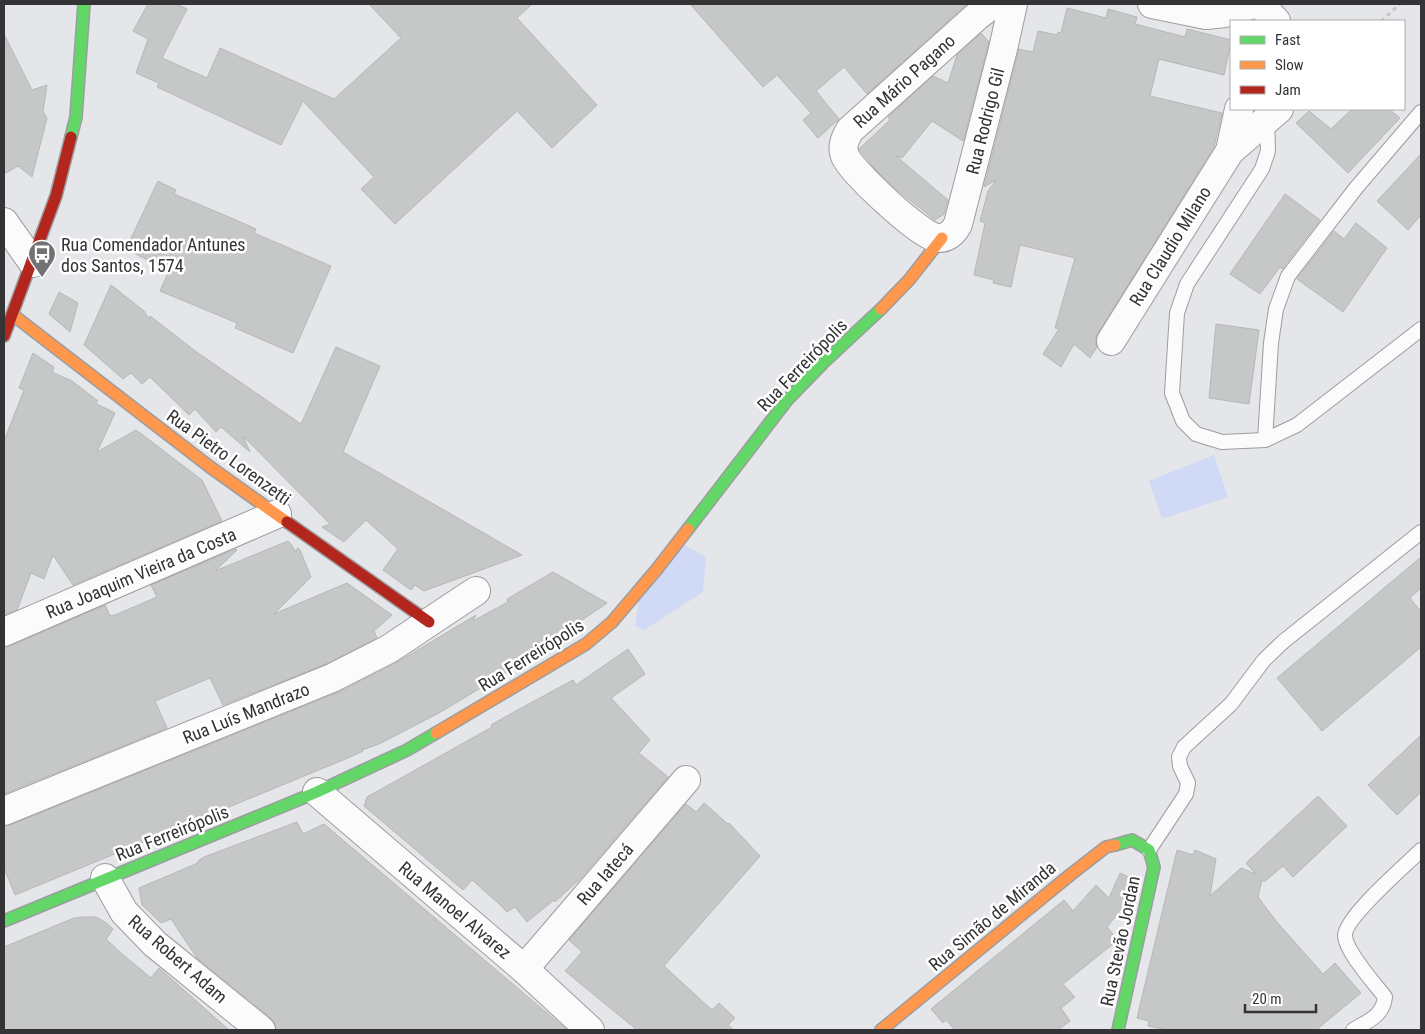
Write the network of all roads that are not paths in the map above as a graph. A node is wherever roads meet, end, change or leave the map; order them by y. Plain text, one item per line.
1 (84, 4) edge
2 (993, 4) edge
3 (1013, 4) edge
4 (1152, 4) edge
5 (1264, 13) edge
6 (1239, 110) edge
7 (1421, 112) edge
8 (1273, 114) edge
9 (1230, 151) junction
10 (4, 222) edge
11 (945, 237) junction
12 (33, 263) junction
13 (13, 315) junction
14 (1421, 329) edge
15 (4, 336) edge
16 (1111, 341) dead end
17 (1265, 440) junction
18 (277, 514) junction
19 (1421, 532) edge
20 (476, 591) dead end
21 (429, 622) junction
22 (4, 632) edge
23 (686, 780) dead end
24 (317, 792) junction
25 (4, 811) edge
26 (1149, 850) junction
27 (1421, 850) edge
28 (105, 878) junction
29 (4, 921) edge
30 (524, 969) junction
31 (261, 1030) edge
32 (590, 1030) edge
33 (881, 1030) edge
34 (1118, 1030) edge
35 (1354, 1030) edge

1 - 12 street
2 - 11 street, Rua Mário Pagano
3 - 11 street, Rua Rodrigo Gil
4 - 5 street
6 - 9 street, Rua Claudio Milano
7 - 17 lane
8 - 9 street, Rua Claudio Milano
8 - 17 lane
9 - 16 street, Rua Claudio Milano
10 - 12 street
11 - 24 street, Rua Ferreirópolis
12 - 13 street
13 - 15 street
13 - 18 street, Rua Pietro Lorenzetti
14 - 17 lane
18 - 21 street, Rua Pietro Lorenzetti
18 - 22 street, Rua Joaquim Vieira da Costa
19 - 26 lane
20 - 21 street, Rua Luís Mandrazo
21 - 25 street, Rua Luís Mandrazo
23 - 30 street, Rua Iatecá
24 - 28 street, Rua Ferreirópolis
24 - 30 street, Rua Manoel Alvarez
26 - 33 street, Rua Simão de Miranda
26 - 34 street, Rua Stevão Jordan
27 - 35 lane
28 - 29 street, Rua Ferreirópolis
28 - 31 street, Rua Robert Adam
30 - 32 street, Rua Manoel Alvarez

